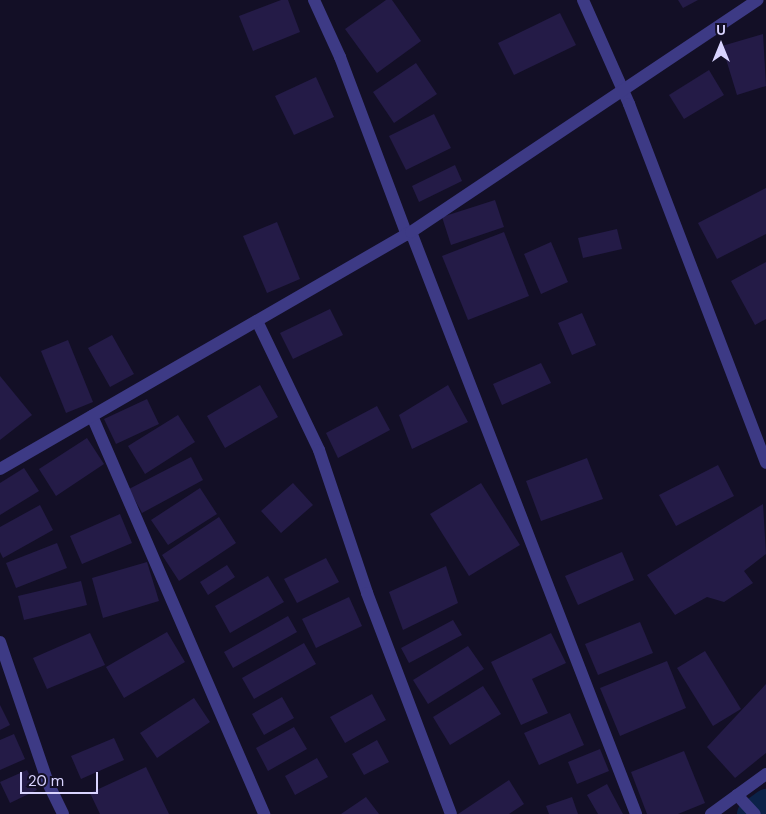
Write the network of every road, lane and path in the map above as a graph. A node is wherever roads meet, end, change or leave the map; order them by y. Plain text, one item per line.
1 (314, 0) edge
2 (583, 0) edge
3 (757, 0) edge
4 (621, 92) junction
5 (409, 234) junction
6 (257, 321) junction
7 (92, 416) junction
8 (766, 463) edge
9 (0, 469) edge
10 (0, 642) edge
11 (766, 774) edge
12 (737, 795) junction
13 (752, 810) edge
14 (63, 814) edge
15 (264, 814) edge
16 (451, 814) edge
17 (636, 814) edge
18 (711, 814) edge

1 - 5 street
2 - 4 street
3 - 4 street
4 - 5 street
4 - 8 street
5 - 6 street
5 - 17 street
6 - 7 street
6 - 16 street
7 - 9 street
7 - 15 street
10 - 14 street
11 - 12 street
12 - 13 street
12 - 18 street

